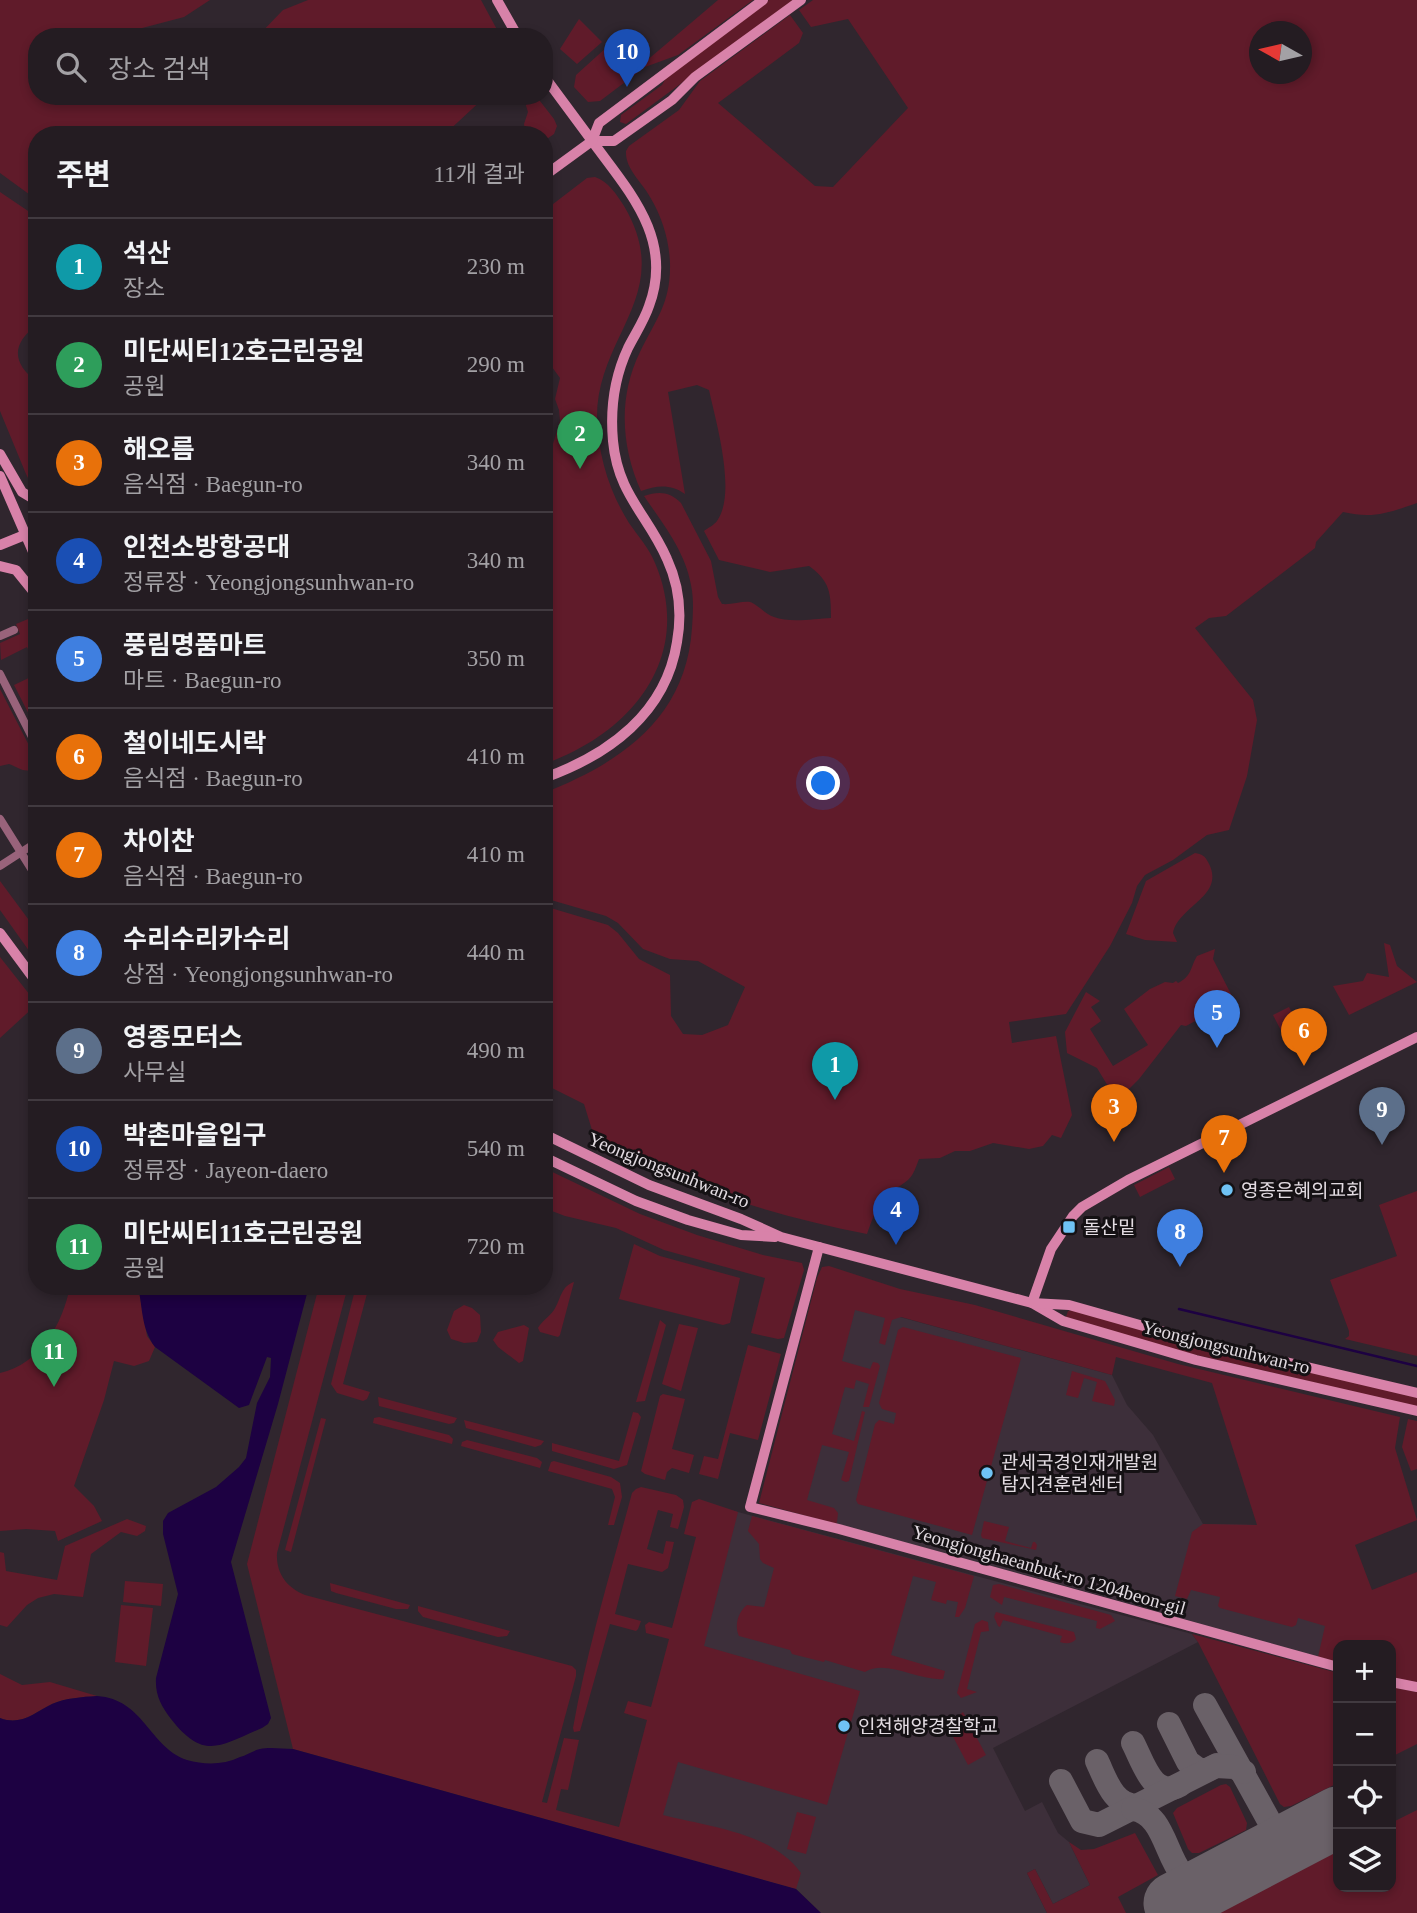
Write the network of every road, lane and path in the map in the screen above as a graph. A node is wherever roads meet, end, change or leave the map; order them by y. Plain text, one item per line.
1 (497, 0) edge
2 (762, 0) edge
3 (801, 0) edge
4 (513, 28) edge
5 (553, 88) edge
6 (592, 141) junction
7 (553, 169) edge
8 (0, 454) edge
9 (0, 476) edge
10 (28, 496) edge
11 (28, 534) edge
12 (25, 535) junction
13 (28, 542) edge
14 (0, 545) edge
15 (0, 566) edge
16 (28, 585) edge
17 (14, 630) dead end
18 (0, 636) edge
19 (0, 674) edge
20 (28, 729) edge
21 (553, 774) edge
22 (0, 819) edge
23 (28, 848) edge
24 (21, 853) junction
25 (28, 864) edge
26 (0, 866) edge
27 (0, 933) edge
28 (28, 971) edge
29 (1417, 1037) edge
30 (553, 1138) edge
31 (553, 1161) edge
32 (781, 1237) junction
33 (819, 1247) junction
34 (1032, 1303) junction
35 (1417, 1393) edge
36 (1417, 1411) edge
37 (1333, 1666) edge
38 (1396, 1683) edge
39 (1417, 1687) edge

1 - 4 main road
2 - 6 main road
3 - 6 main road
5 - 6 main road
6 - 7 main road
6 - 21 main road
8 - 10 main road
9 - 12 main road
11 - 12 main road
12 - 13 main road
12 - 14 main road
15 - 16 main road
17 - 18 street
19 - 20 street
22 - 24 street
23 - 24 street
24 - 25 street
24 - 26 street
27 - 28 main road
29 - 34 main road
30 - 32 main road, Yeongjongsunhwan-ro
31 - 32 main road, Yeongjongsunhwan-ro
32 - 33 main road, Yeongjongsunhwan-ro
33 - 34 main road, Yeongjongsunhwan-ro
33 - 37 main road, Yeongjonghaeanbuk-ro 1204beon-gil
34 - 35 main road, Yeongjongsunhwan-ro
34 - 36 main road, Yeongjongsunhwan-ro
38 - 39 main road

